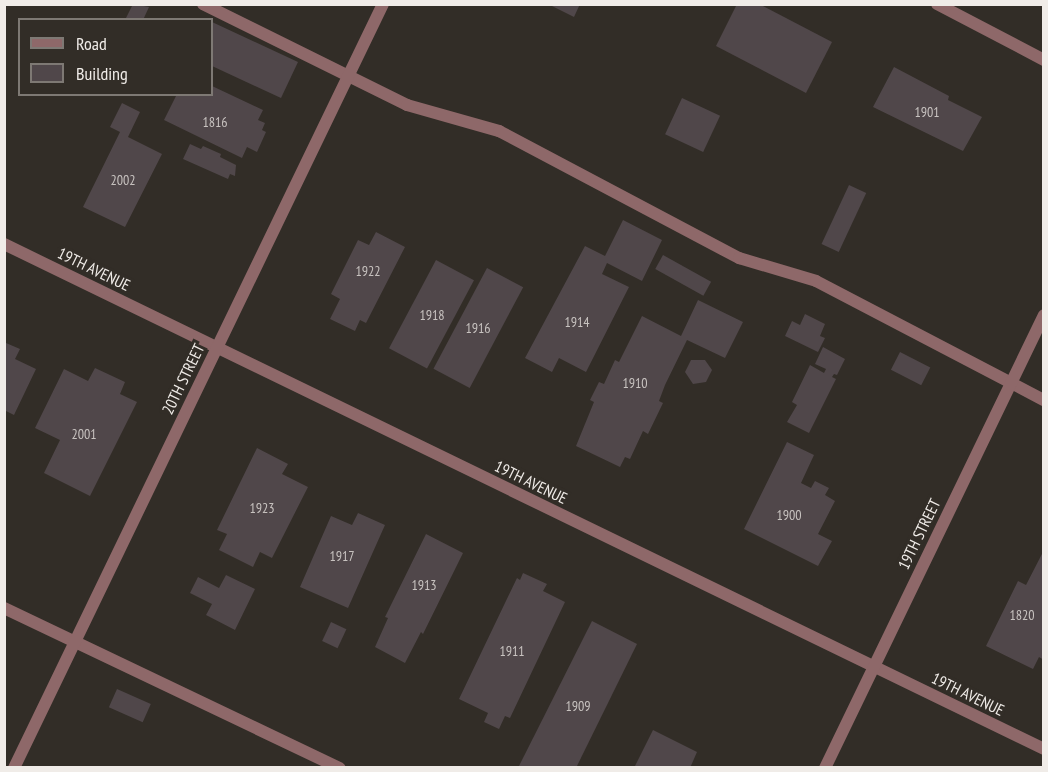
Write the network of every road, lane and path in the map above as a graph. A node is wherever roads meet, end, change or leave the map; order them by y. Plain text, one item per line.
1 (203, 4) edge
2 (383, 4) edge
3 (937, 4) edge
4 (1044, 60) edge
5 (348, 76) junction
6 (4, 244) edge
7 (1044, 315) edge
8 (217, 347) junction
9 (1010, 384) junction
10 (1044, 400) edge
11 (4, 608) edge
12 (74, 643) junction
13 (874, 667) junction
14 (1044, 749) edge
15 (14, 768) edge
16 (340, 768) edge
17 (825, 768) edge

1 - 5 street
2 - 5 street, 20TH STREET
3 - 4 street
5 - 8 street, 20TH STREET
5 - 9 street
6 - 8 street, 19TH AVENUE
7 - 9 street, 19TH STREET
8 - 12 street, 20TH STREET
8 - 13 street, 19TH AVENUE
9 - 10 street
9 - 13 street, 19TH STREET
11 - 12 street
12 - 15 street, 20TH STREET
12 - 16 street
13 - 14 street, 19TH AVENUE
13 - 17 street, 19TH STREET

